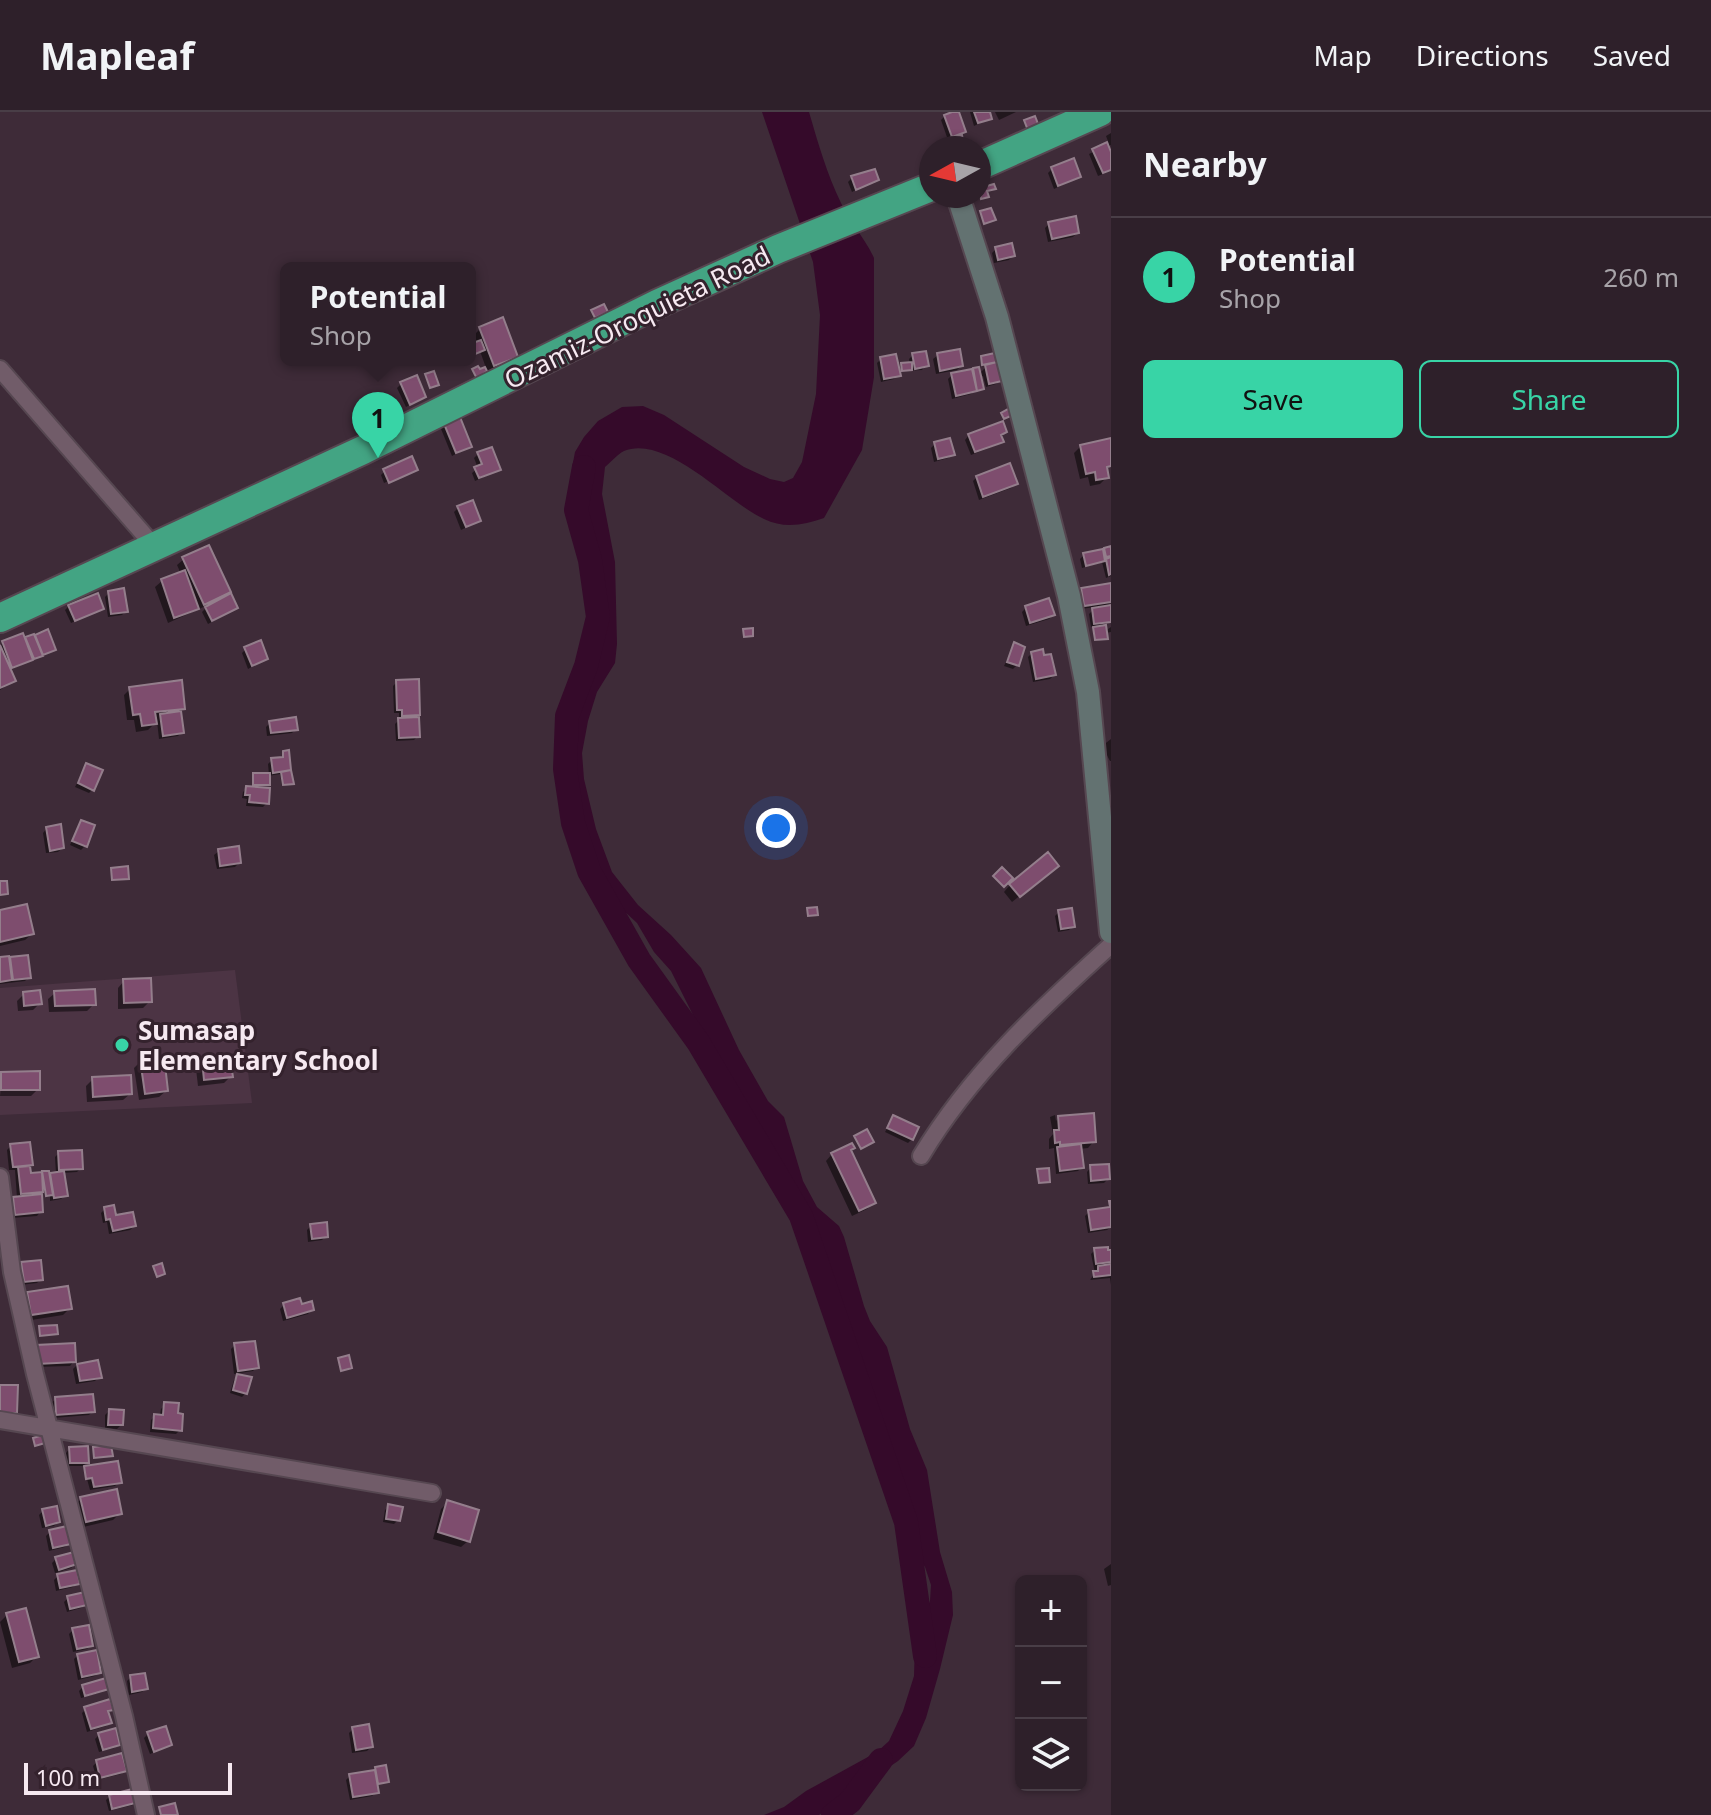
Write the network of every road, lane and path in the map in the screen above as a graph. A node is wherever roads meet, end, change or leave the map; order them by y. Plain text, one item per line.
1 (1100, 112) edge
2 (991, 161) edge
3 (919, 192) edge
4 (962, 208) edge
5 (0, 369) edge
6 (154, 546) junction
7 (0, 618) edge
8 (1111, 932) edge
9 (1111, 945) edge
10 (921, 1156) dead end
11 (0, 1177) edge
12 (0, 1420) edge
13 (49, 1429) junction
14 (432, 1493) dead end
15 (146, 1815) edge

1 - 2 highway
3 - 6 highway, Ozamiz-Oroquieta Road
4 - 8 street
5 - 6 street
6 - 7 highway, Ozamiz-Oroquieta Road
9 - 10 street
11 - 13 street
12 - 13 street
13 - 14 street
13 - 15 street

